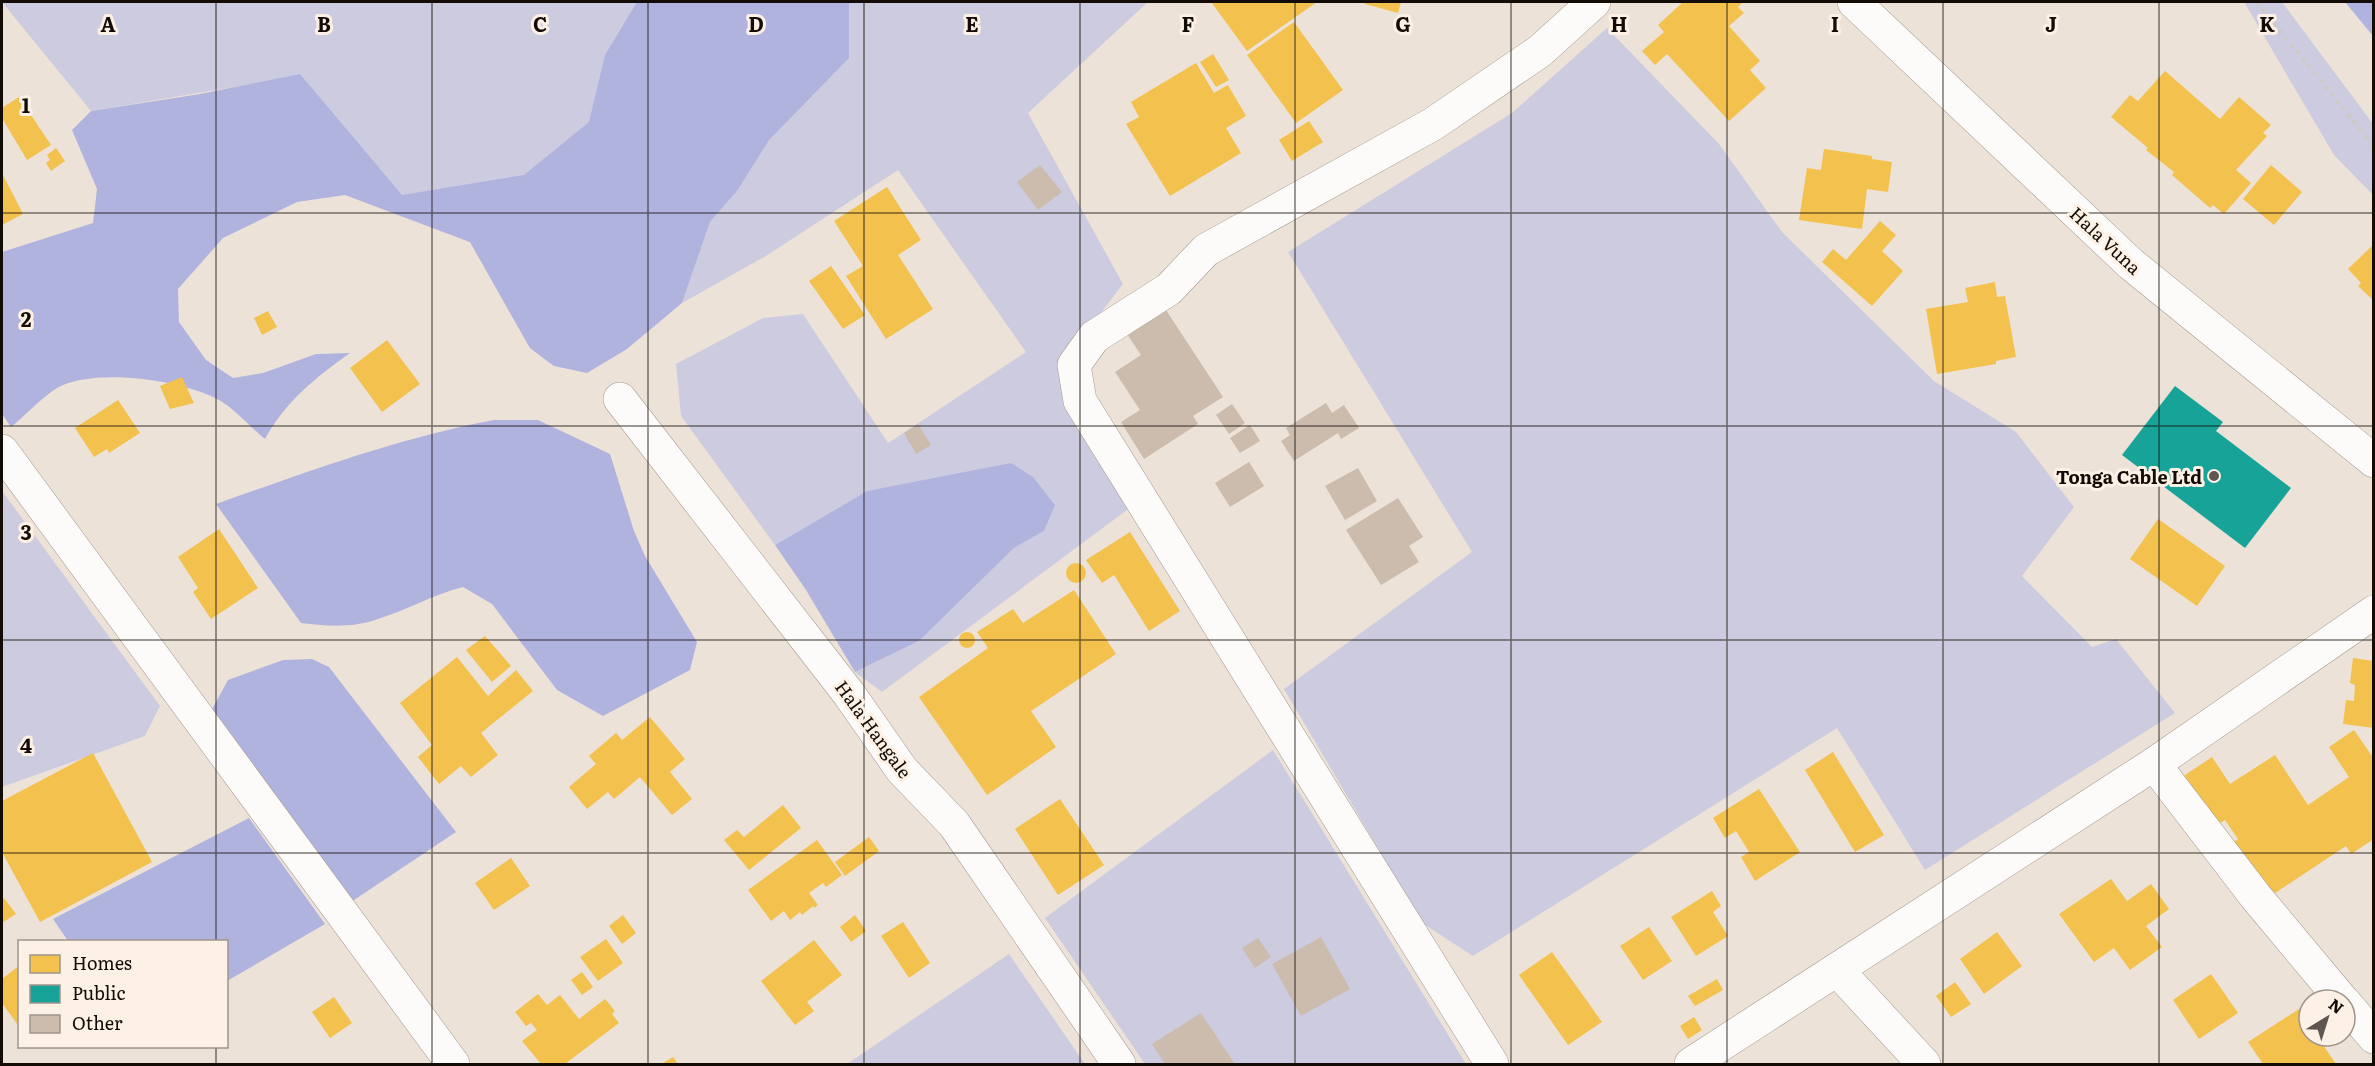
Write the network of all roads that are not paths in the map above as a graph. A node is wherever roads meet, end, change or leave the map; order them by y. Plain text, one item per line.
1 (1594, 2) edge
2 (1854, 2) edge
3 (620, 399) dead end
4 (2, 451) edge
5 (2373, 461) edge
6 (2373, 612) edge
7 (2154, 764) junction
8 (1838, 971) junction
9 (2332, 988) edge
10 (2357, 1018) edge
11 (2373, 1037) edge
12 (453, 1065) edge
13 (1119, 1065) edge
14 (1492, 1065) edge
15 (1691, 1065) edge
16 (1923, 1065) edge

1 - 14 street
2 - 5 street, Hala Vuna
3 - 13 street, Hala Hangale
4 - 12 street
6 - 7 street
7 - 8 street
7 - 9 street
8 - 15 street
8 - 16 street
10 - 11 street

